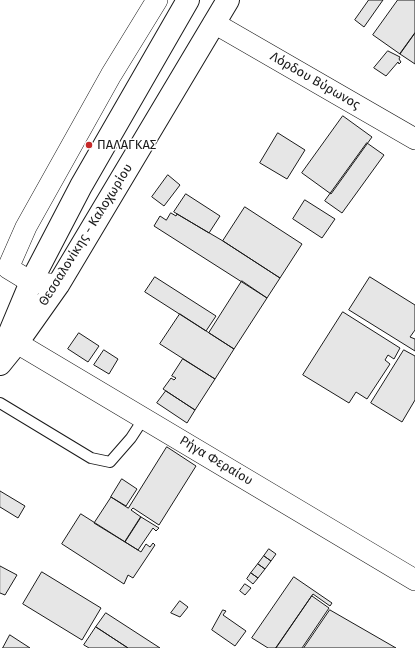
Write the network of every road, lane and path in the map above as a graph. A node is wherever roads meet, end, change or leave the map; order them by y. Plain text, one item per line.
1 (157, 0) edge
2 (188, 0) edge
3 (228, 0) edge
4 (214, 23) junction
5 (415, 139) edge
6 (4, 266) edge
7 (31, 282) junction
8 (58, 285) junction
9 (17, 343) junction
10 (0, 356) edge
11 (0, 364) edge
12 (0, 403) edge
13 (144, 418) junction
14 (415, 580) edge

1 - 6 street
2 - 7 main road, Θεσσαλονίκης - Καλοχωρίου
3 - 4 main road, Θεσσαλονίκης - Καλοχωρίου
4 - 5 street, Λόρδου Βύρωνος
4 - 8 main road, Θεσσαλονίκης - Καλοχωρίου
6 - 7 street
7 - 8 street
7 - 10 main road, Θεσσαλονίκης - Καλοχωρίου
8 - 9 main road, Θεσσαλονίκης - Καλοχωρίου
9 - 11 main road, Θεσσαλονίκης - Καλοχωρίου
9 - 13 street, Ρήγα Φεραίου
12 - 13 lane
13 - 14 street, Ρήγα Φεραίου

